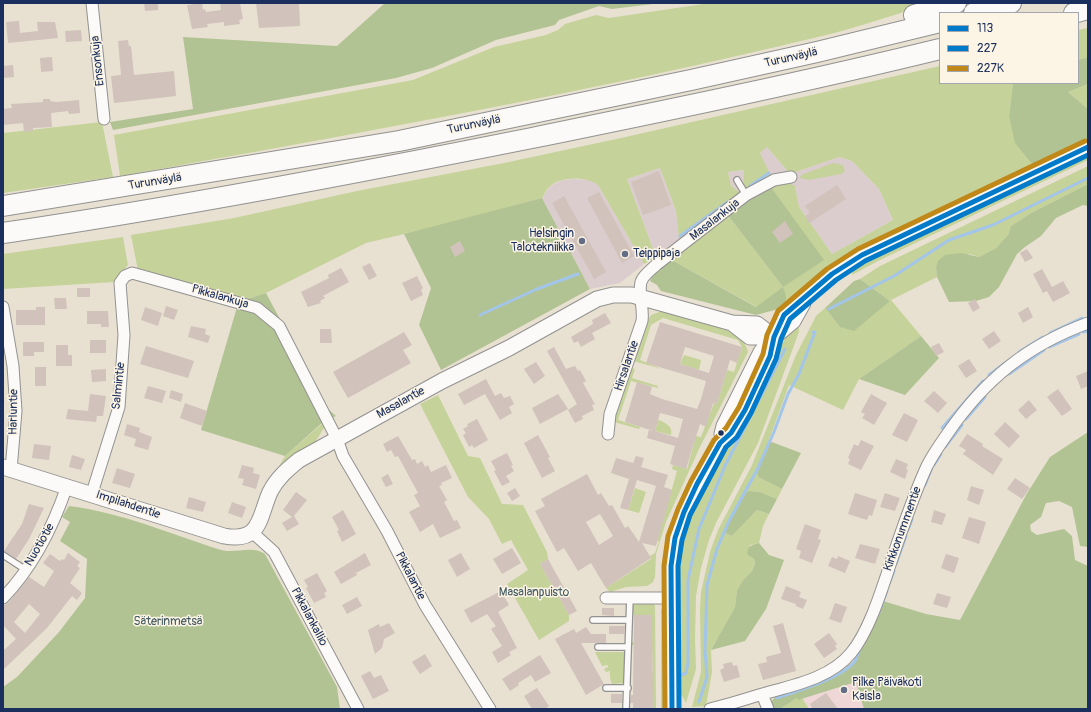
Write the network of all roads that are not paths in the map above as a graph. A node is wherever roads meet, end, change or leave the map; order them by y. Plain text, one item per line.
1 (92, 3) edge
2 (956, 3) edge
3 (1012, 3) edge
4 (1088, 9) edge
5 (978, 12) edge
6 (1078, 12) edge
7 (939, 22) edge
8 (939, 49) edge
9 (817, 52) junction
10 (104, 119) dead end
11 (1088, 147) edge
12 (791, 177) dead end
13 (737, 180) dead end
14 (746, 196) junction
15 (3, 206) edge
16 (3, 233) edge
17 (125, 276) joint
18 (642, 298) junction
19 (3, 307) edge
20 (1088, 323) edge
21 (774, 337) junction
22 (608, 434) dead end
23 (337, 438) junction
24 (7, 469) edge
25 (67, 486) junction
26 (92, 494) junction
27 (252, 532) junction
28 (3, 555) edge
29 (26, 570) junction
30 (630, 597) junction
31 (3, 598) edge
32 (606, 598) dead end
33 (670, 598) junction
34 (593, 620) dead end
35 (628, 620) junction
36 (598, 647) dead end
37 (628, 647) junction
38 (606, 688) dead end
39 (628, 688) junction
40 (762, 694) junction
41 (358, 709) edge
42 (490, 709) edge
43 (626, 709) edge
44 (672, 709) edge
45 (710, 709) edge
46 (768, 709) edge

1 - 10 street, Ensonkuja
2 - 9 highway
3 - 5 highway
4 - 6 highway
7 - 9 highway, Turunväylä
8 - 16 highway, Turunväylä
9 - 15 highway, Turunväylä
11 - 21 street
12 - 14 street, Masalankuja
13 - 14 lane
14 - 18 street, Masalankuja
17 - 23 street, Pikkalankuja
17 - 26 street, Salmintie
18 - 21 street, Masalantie
18 - 22 street, Hirsalantie
18 - 23 street, Masalantie
19 - 24 street, Harluntie
20 - 40 street, Kirkkonummentie
21 - 33 street
23 - 27 street, Masalantie
23 - 42 street, Pikkalantie
24 - 25 street, Impilahdentie
25 - 26 street, Impilahdentie
25 - 29 street, Nuotiotie
26 - 27 street, Impilahdentie
27 - 41 street, Pikkalankallio
28 - 29 lane
29 - 31 street, Nuotiotie
30 - 32 street
30 - 33 street
30 - 35 lane
33 - 44 street
34 - 35 lane
35 - 37 lane
36 - 37 lane
37 - 39 lane
38 - 39 lane
39 - 43 lane
40 - 45 street, Kirkkonummentie
40 - 46 street

